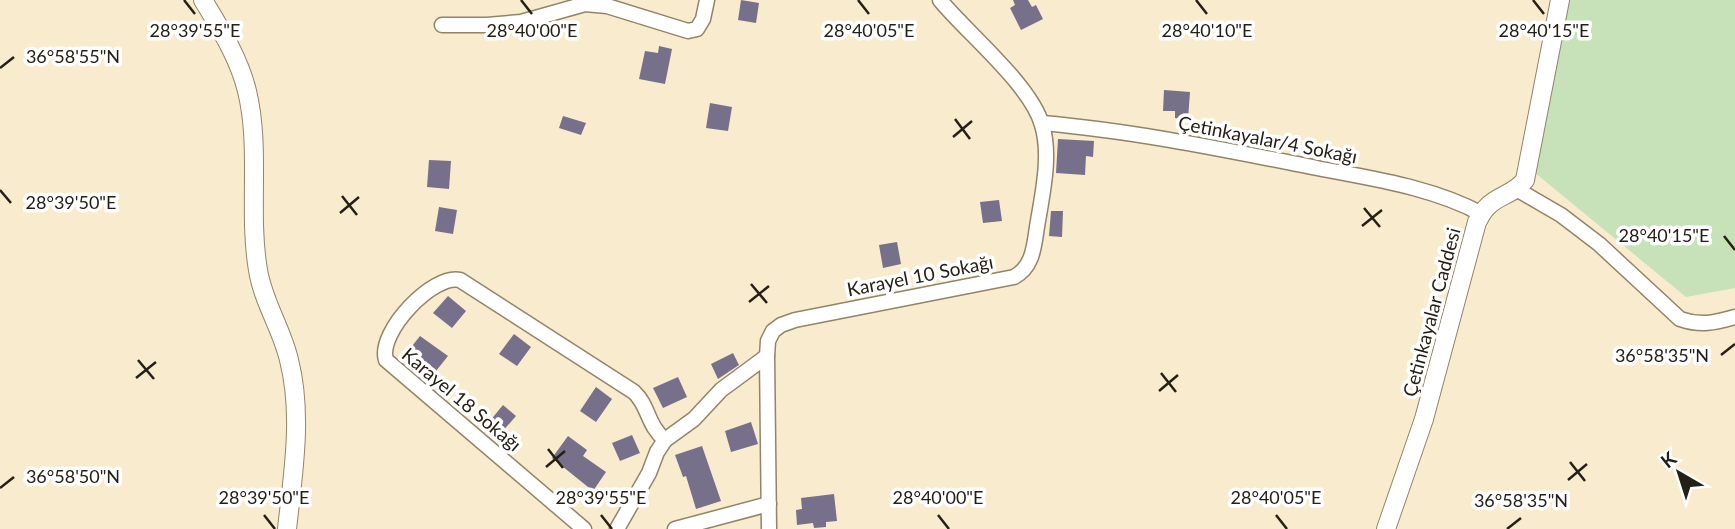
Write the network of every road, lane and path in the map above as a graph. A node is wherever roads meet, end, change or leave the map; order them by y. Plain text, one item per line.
1 (203, 0) edge
2 (707, 0) edge
3 (940, 0) edge
4 (1560, 0) edge
5 (442, 25) dead end
6 (1042, 123) junction
7 (1517, 190) junction
8 (1482, 214) junction
9 (1735, 317) edge
10 (767, 356) junction
11 (665, 440) junction
12 (769, 504) junction
13 (287, 529) edge
14 (584, 529) edge
15 (617, 529) edge
16 (675, 529) edge
17 (769, 529) edge
18 (1386, 529) edge

1 - 13 street
2 - 5 street
3 - 6 street, Karayel 10 Sokağı
4 - 7 street
6 - 8 street, Çetinkayalar/4 Sokağı
6 - 10 street, Karayel 10 Sokağı
7 - 8 street, Çetinkayalar Caddesi
7 - 9 street
8 - 18 street, Çetinkayalar Caddesi
10 - 11 street
10 - 12 street
11 - 14 street, Karayel 18 Sokağı
11 - 15 street
12 - 16 street
12 - 17 street

